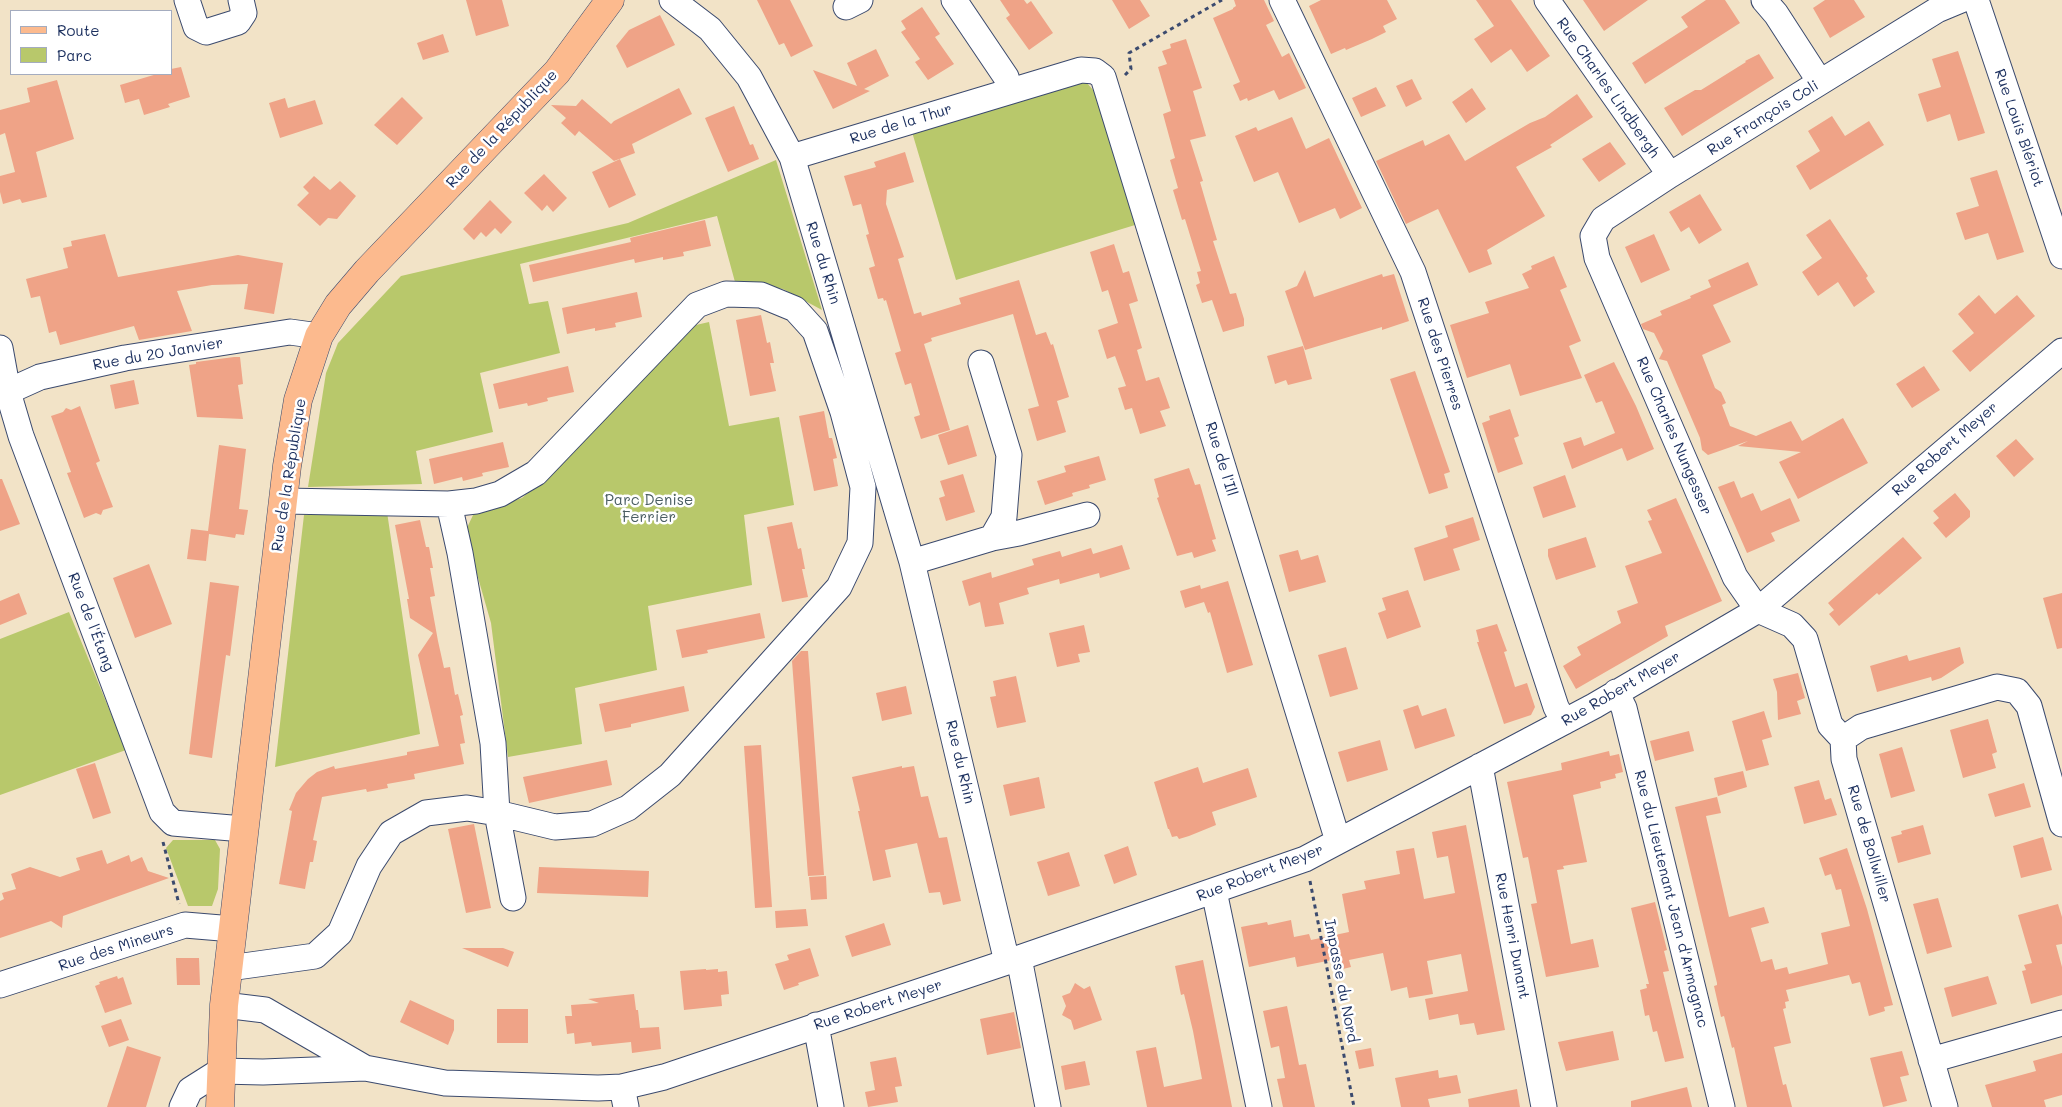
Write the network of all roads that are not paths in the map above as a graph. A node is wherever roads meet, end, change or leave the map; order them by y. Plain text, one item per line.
1 (187, 0) edge
2 (241, 0) edge
3 (610, 0) edge
4 (672, 0) edge
5 (954, 0) edge
6 (1282, 0) edge
7 (1547, 0) edge
8 (1764, 0) edge
9 (1961, 0) edge
10 (1976, 0) edge
11 (1820, 82) junction
12 (1106, 84) joint
13 (1010, 91) junction
14 (792, 157) junction
15 (1670, 175) junction
16 (2062, 256) edge
17 (1597, 258) joint
18 (320, 336) junction
19 (0, 348) edge
20 (2062, 351) edge
21 (981, 363) dead end
22 (4, 394) edge
23 (283, 500) junction
24 (448, 504) junction
25 (1087, 515) dead end
26 (992, 538) junction
27 (912, 562) junction
28 (1758, 610) junction
29 (1616, 692) junction
30 (1564, 722) junction
31 (1843, 739) junction
32 (1480, 766) junction
33 (497, 812) junction
34 (2062, 824) edge
35 (244, 829) junction
36 (1338, 842) junction
37 (1214, 891) junction
38 (512, 898) dead end
39 (233, 934) junction
40 (1013, 960) junction
41 (229, 968) junction
42 (0, 985) edge
43 (224, 1005) junction
44 (2062, 1022) edge
45 (816, 1025) junction
46 (1931, 1060) junction
47 (365, 1068) junction
48 (220, 1071) junction
49 (624, 1097) edge
50 (182, 1107) edge
51 (220, 1107) edge
52 (831, 1107) edge
53 (1048, 1107) edge
54 (1259, 1107) edge
55 (1544, 1107) edge
56 (1722, 1107) edge
57 (1945, 1107) edge

1 - 2 street
3 - 18 main road, Rue de la République
4 - 14 street, Rue du Rhin
5 - 13 street
6 - 30 street, Rue des Pierres
7 - 15 street, Rue Charles Lindbergh
8 - 11 street
9 - 11 street, Rue François Coli
10 - 16 street, Rue Louis Blériot
11 - 15 street, Rue François Coli
12 - 13 street, Rue de la Thur
12 - 36 street, Rue de l'Ill
13 - 14 street, Rue de la Thur
14 - 27 street, Rue du Rhin
15 - 17 street, Rue François Coli
17 - 28 street, Rue Charles Nungesser
18 - 22 street, Rue du 20 Janvier
18 - 23 main road, Rue de la République
19 - 22 street, Rue de l'Étang
20 - 28 street, Rue Robert Meyer
21 - 26 street
22 - 35 street, Rue de l'Étang
23 - 24 street
23 - 35 main road, Rue de la République
24 - 33 street
24 - 33 street
25 - 26 street
26 - 27 street
27 - 40 street, Rue du Rhin
28 - 29 street, Rue Robert Meyer
28 - 31 street
29 - 30 street, Rue Robert Meyer
29 - 56 street, Rue du Lieutenant Jean d'Armagnac
30 - 32 street, Rue Robert Meyer
31 - 34 street
31 - 46 street, Rue de Bollwiller
32 - 36 street, Rue Robert Meyer
32 - 55 street, Rue Henri Dunant
33 - 38 street
33 - 41 street
35 - 39 main road, Rue de la République
36 - 37 street, Rue Robert Meyer
37 - 40 street, Rue Robert Meyer
37 - 54 street
39 - 41 main road, Rue de la République
39 - 42 street, Rue des Mineurs
40 - 45 street, Rue Robert Meyer
40 - 53 street, Rue du Rhin
41 - 43 main road, Rue de la République
43 - 47 street, Rue Robert Meyer
43 - 48 main road, Rue de la République
44 - 46 street
45 - 49 street, Rue Robert Meyer
45 - 52 street
46 - 57 street, Rue de Bollwiller
47 - 48 street, Rue Robert Meyer
47 - 49 street, Rue Robert Meyer
48 - 50 street
48 - 51 main road, Rue de la République

